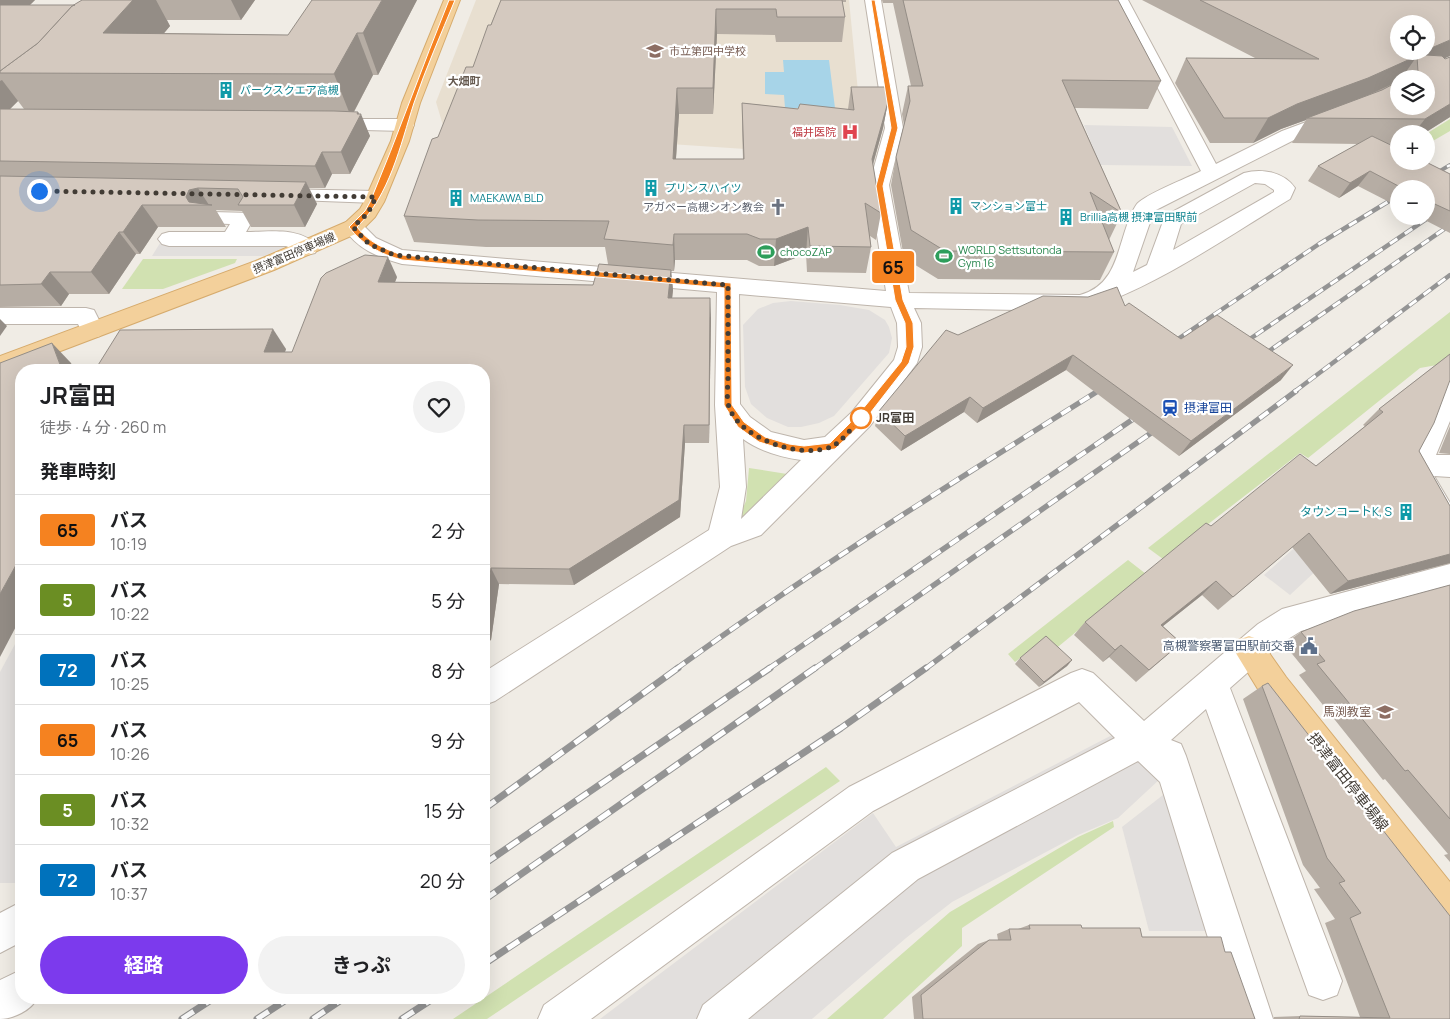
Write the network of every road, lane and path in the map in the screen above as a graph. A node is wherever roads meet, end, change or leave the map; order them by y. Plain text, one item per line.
1 (452, 0) edge
2 (874, 0) edge
3 (1120, 0) edge
4 (1390, 93) edge
5 (311, 124) edge
6 (405, 125) junction
7 (1212, 174) junction
8 (255, 195) edge
9 (376, 197) junction
10 (222, 217) dead end
11 (353, 227) junction
12 (178, 237) dead end
13 (232, 239) junction
14 (307, 248) junction
15 (380, 250) junction
16 (358, 264) edge
17 (1156, 269) junction
18 (728, 285) junction
19 (1109, 293) junction
20 (899, 300) junction
21 (0, 316) edge
22 (92, 330) junction
23 (0, 365) edge
24 (1450, 384) edge
25 (728, 405) junction
26 (832, 446) junction
27 (1416, 465) junction
28 (1450, 466) edge
29 (1450, 528) edge
30 (721, 537) junction
31 (1450, 577) edge
32 (1249, 650) junction
33 (1212, 683) junction
34 (490, 686) edge
35 (1151, 736) junction
36 (1450, 912) edge
37 (15, 925) edge
38 (0, 934) edge
39 (1323, 981) dead end
40 (15, 993) edge
41 (0, 1003) edge
42 (558, 1019) edge
43 (717, 1019) edge
44 (1253, 1019) edge

1 - 6 main road, 摂津富田停車場線
2 - 20 street
3 - 7 street
4 - 7 street
5 - 6 street
6 - 9 main road, 摂津富田停車場線
7 - 19 street
8 - 9 street
9 - 11 main road, 摂津富田停車場線
10 - 13 street
11 - 14 main road, 摂津富田停車場線
11 - 15 street
12 - 13 street
13 - 14 street
14 - 22 main road, 摂津富田停車場線
15 - 16 street
15 - 18 street
17 - 17 street
17 - 19 street
18 - 20 street
18 - 25 street
19 - 20 street
20 - 26 street
21 - 22 street
22 - 23 main road, 摂津富田停車場線
24 - 27 street
25 - 26 street
25 - 30 street
26 - 30 street
27 - 28 street
27 - 29 street
30 - 34 street
31 - 32 street
32 - 33 street
32 - 36 main road, 摂津富田停車場線
33 - 35 street
33 - 39 street
35 - 42 street
35 - 43 street
35 - 44 street
37 - 38 street
40 - 41 street

